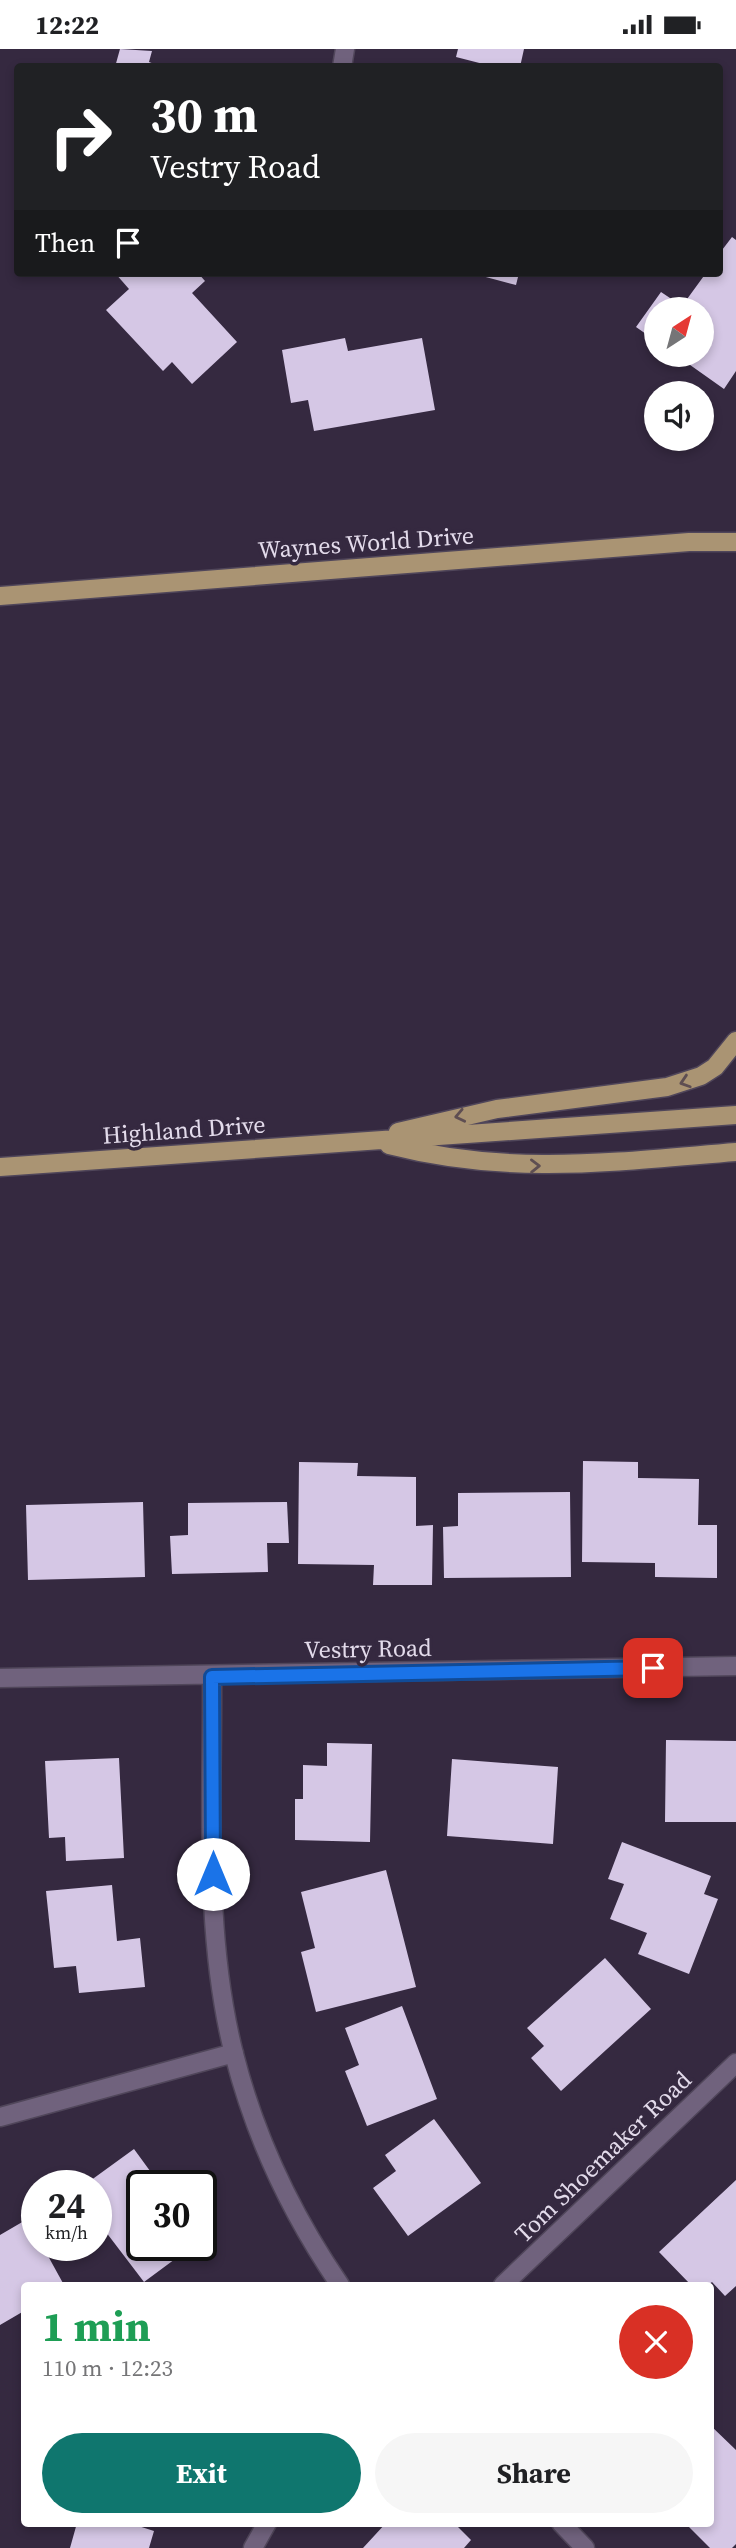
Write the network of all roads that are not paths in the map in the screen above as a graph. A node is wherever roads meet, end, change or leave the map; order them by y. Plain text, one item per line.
1 (736, 542) edge
2 (0, 596) edge
3 (736, 1041) edge
4 (736, 1115) edge
5 (372, 1141) junction
6 (736, 1152) edge
7 (0, 1167) edge
8 (736, 1666) edge
9 (212, 1677) junction
10 (0, 1678) edge
11 (234, 2053) junction
12 (736, 2063) edge
13 (0, 2117) edge
14 (338, 2282) edge
15 (506, 2282) edge
16 (265, 2527) edge
17 (565, 2527) edge
18 (253, 2548) edge
19 (585, 2548) edge

1 - 2 main road, Waynes World Drive
3 -> 5 main road
4 - 5 main road, Highland Drive
5 -> 6 main road, Highland Drive
5 - 7 main road, Highland Drive
8 - 9 street, Vestry Road
9 - 10 street, Vestry Road
9 - 11 street
11 - 13 street
11 - 14 street
12 - 15 street, Tom Shoemaker Road
16 - 18 street
17 - 19 street

